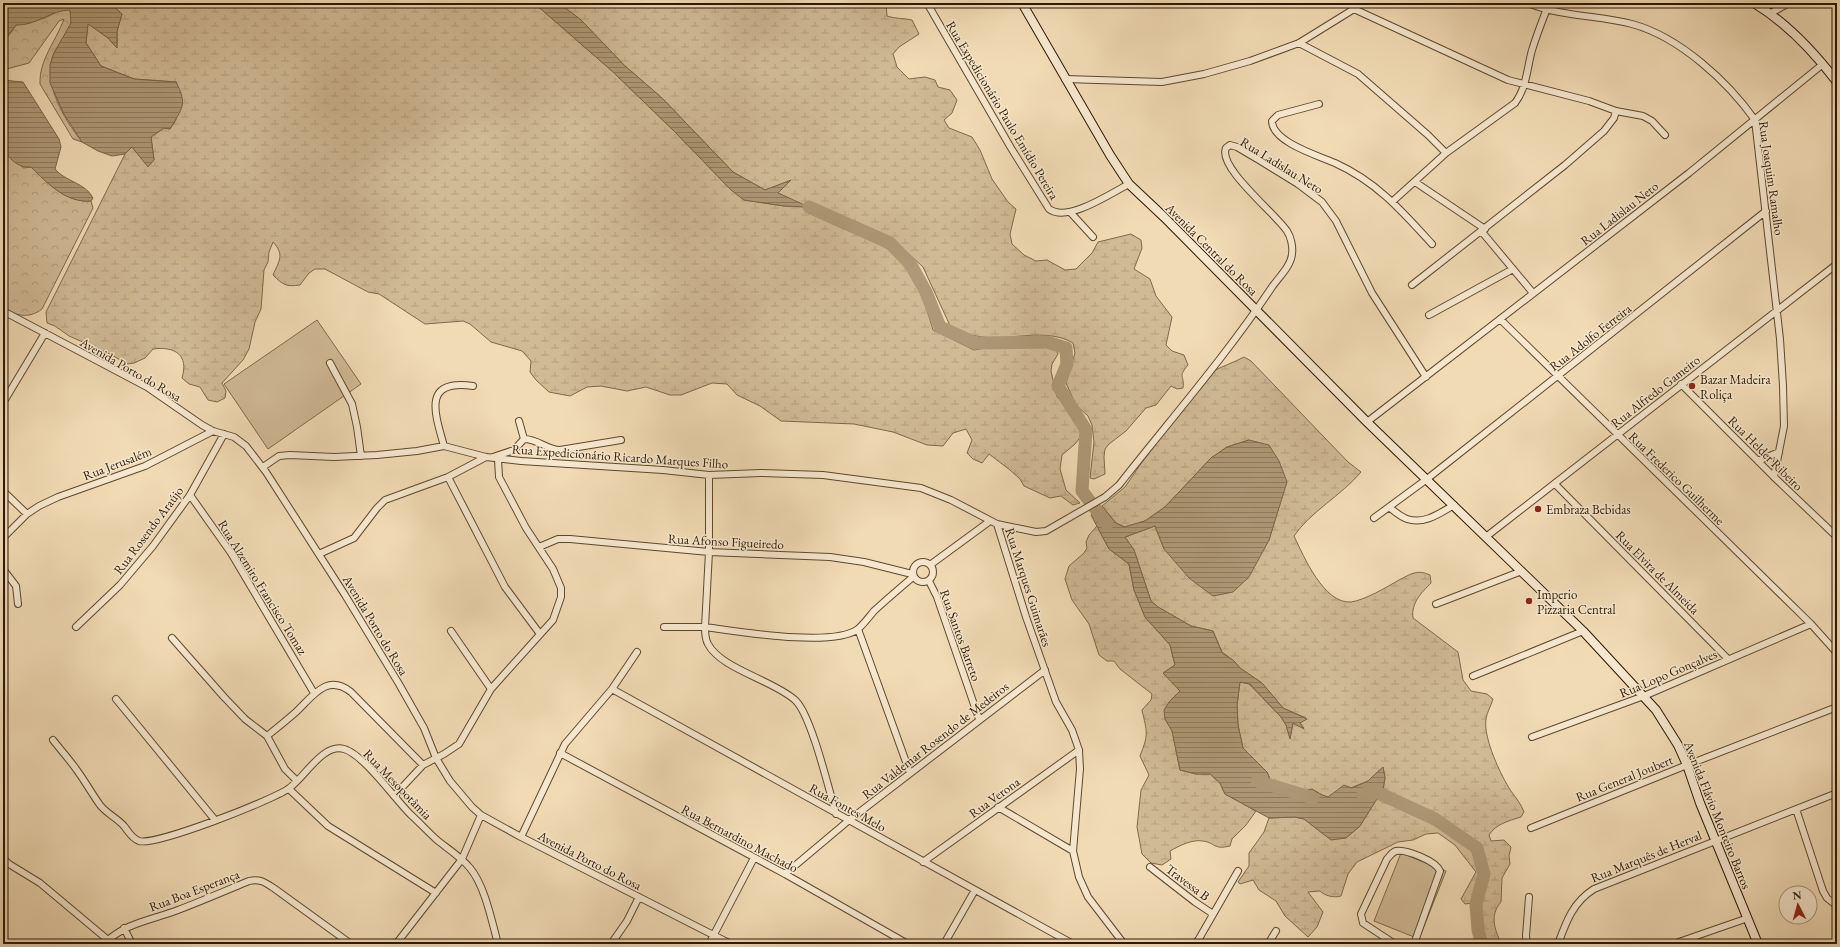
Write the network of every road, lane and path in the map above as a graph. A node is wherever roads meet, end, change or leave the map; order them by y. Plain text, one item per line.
1 (927, 3) edge
2 (1022, 3) edge
3 (1144, 3) edge
4 (1156, 3) edge
5 (1361, 3) edge
6 (1528, 3) edge
7 (1549, 3) edge
8 (1754, 3) edge
9 (1789, 3) edge
10 (1354, 9) junction
11 (1547, 10) junction
12 (1771, 13) junction
13 (1299, 43) junction
14 (1823, 64) junction
15 (1065, 79) junction
16 (1837, 82) edge
17 (1525, 85) junction
18 (1319, 104) dead end
19 (1616, 111) junction
20 (1756, 120) junction
21 (1665, 135) dead end
22 (1446, 154) junction
23 (1415, 182) junction
24 (1129, 184) junction
25 (1393, 201) junction
26 (1766, 211) junction
27 (1071, 213) junction
28 (1483, 231) junction
29 (1093, 237) dead end
30 (1432, 244) dead end
31 (1837, 264) edge
32 (1513, 269) junction
33 (1412, 285) dead end
34 (1533, 293) junction
35 (1777, 310) junction
36 (3, 311) edge
37 (1256, 311) junction
38 (1429, 315) dead end
39 (1500, 320) junction
40 (45, 333) junction
41 (330, 363) dead end
42 (1558, 376) junction
43 (1426, 377) junction
44 (1681, 384) junction
45 (473, 386) dead end
46 (3, 404) edge
47 (519, 421) dead end
48 (1367, 422) junction
49 (213, 431) junction
50 (224, 434) junction
51 (1617, 434) junction
52 (524, 439) junction
53 (621, 440) dead end
54 (444, 446) junction
55 (1779, 452) junction
56 (361, 456) junction
57 (492, 458) junction
58 (1758, 461) junction
59 (263, 467) junction
60 (709, 475) junction
61 (448, 477) junction
62 (1427, 478) junction
63 (1774, 478) junction
64 (1555, 484) junction
65 (3, 491) edge
66 (190, 495) junction
67 (1454, 505) junction
68 (1388, 507) junction
69 (28, 514) junction
70 (1374, 518) dead end
71 (990, 521) junction
72 (997, 524) junction
73 (1487, 536) junction
74 (1837, 537) edge
75 (3, 538) edge
76 (538, 546) junction
77 (709, 552) junction
78 (319, 554) junction
79 (930, 565) junction
80 (3, 569) edge
81 (1522, 571) junction
82 (913, 576) junction
83 (929, 581) junction
84 (18, 604) dead end
85 (1436, 604) dead end
86 (1811, 624) junction
87 (76, 627) dead end
88 (664, 627) dead end
89 (705, 627) junction
90 (858, 629) junction
91 (451, 631) dead end
92 (1582, 631) junction
93 (540, 634) junction
94 (172, 638) dead end
95 (637, 652) dead end
96 (1837, 653) edge
97 (1728, 659) junction
98 (1045, 670) junction
99 (1472, 676) dead end
100 (491, 689) junction
101 (612, 689) junction
102 (314, 693) junction
103 (1644, 696) junction
104 (116, 698) dead end
105 (1837, 707) edge
106 (979, 719) junction
107 (267, 736) junction
108 (1532, 737) dead end
109 (53, 740) dead end
110 (1079, 750) junction
111 (560, 753) junction
112 (436, 758) junction
113 (423, 765) junction
114 (1686, 765) junction
115 (910, 773) junction
116 (297, 781) junction
117 (289, 789) junction
118 (1837, 793) edge
119 (394, 796) junction
120 (998, 807) junction
121 (1796, 808) junction
122 (836, 814) junction
123 (481, 815) junction
124 (215, 820) junction
125 (848, 821) junction
126 (1531, 828) dead end
127 (521, 837) junction
128 (1715, 840) junction
129 (1073, 851) junction
130 (3, 858) edge
131 (754, 858) junction
132 (462, 859) junction
133 (923, 862) junction
134 (1150, 867) dead end
135 (1238, 871) dead end
136 (785, 874) junction
137 (975, 890) junction
138 (436, 893) junction
139 (639, 897) junction
140 (1529, 897) dead end
141 (1837, 906) edge
142 (1213, 914) junction
143 (1748, 918) junction
144 (124, 928) junction
145 (1276, 931) dead end
146 (715, 935) junction
147 (106, 942) edge
148 (1197, 942) edge
149 (132, 944) edge
150 (351, 944) edge
151 (396, 944) edge
152 (498, 944) edge
153 (610, 944) edge
154 (709, 944) edge
155 (731, 944) edge
156 (908, 944) edge
157 (944, 944) edge
158 (1074, 944) edge
159 (1124, 944) edge
160 (1205, 944) edge
161 (1268, 944) edge
162 (1394, 944) edge
163 (1414, 944) edge
164 (1527, 944) edge
165 (1558, 944) edge
166 (1673, 944) edge
167 (1758, 944) edge

1 - 27 street, Rua Expedicionário Paulo Emídio Pereira
2 - 15 street, Avenida Central do Rosa
3 - 4 street
5 - 10 street
6 - 11 street, Rua Joaquim Ramalho
7 - 11 street
8 - 12 street
9 - 12 street
10 - 13 street
10 - 17 street
11 - 17 street
11 - 20 street, Rua Joaquim Ramalho
12 - 14 street
13 - 15 street
13 - 22 street
14 - 16 street
14 - 20 street, Rua Ladislau Neto
15 - 24 street, Avenida Central do Rosa
17 - 19 street
17 - 22 street
18 - 25 street
19 - 21 street
19 - 28 street
20 - 26 street, Rua Joaquim Ramalho
20 - 34 street, Rua Ladislau Neto
22 - 23 street
23 - 25 street
23 - 28 street
24 - 27 street
24 - 37 street, Avenida Central do Rosa
25 - 30 street
26 - 35 street, Rua Joaquim Ramalho
26 - 42 street, Rua Adolfo Ferreira
27 - 29 street
28 - 32 street
28 - 33 street
31 - 35 street, Rua Alfredo Gameiro
32 - 34 street
32 - 38 street
34 - 39 street, Rua Ladislau Neto
35 - 44 street, Rua Alfredo Gameiro
35 - 55 street, Rua Joaquim Ramalho
36 - 40 street, Avenida Porto do Rosa
37 - 43 street, Rua Ladislau Neto
37 - 48 street, Avenida Central do Rosa
37 - 72 street, Rua Marques Guimarães
39 - 42 street, Rua Frederico Guilherme
39 - 43 street, Rua Ladislau Neto
40 - 46 street
40 - 49 street, Avenida Porto do Rosa
41 - 56 street
42 - 51 street, Rua Frederico Guilherme
42 - 62 street, Rua Adolfo Ferreira
43 - 48 street, Rua Ladislau Neto
44 - 51 street, Rua Alfredo Gameiro
44 - 58 street, Rua Helder Ribeiro
45 - 54 street
47 - 52 street
48 - 62 street, Avenida Central do Rosa
49 - 50 street, Avenida Porto do Rosa
49 - 69 street, Rua Jerusalém
50 - 59 street, Avenida Porto do Rosa
50 - 66 street, Rua Rosendo Araújo
51 - 64 street, Rua Alfredo Gameiro
51 - 86 street, Rua Frederico Guilherme
52 - 53 street
52 - 57 street
54 - 56 street, Rua Expedicionário Ricardo Marques Filho
54 - 57 street, Rua Expedicionário Ricardo Marques Filho
55 - 58 street
55 - 63 street, Rua Joaquim Ramalho
56 - 59 street, Rua Expedicionário Ricardo Marques Filho
57 - 60 street, Rua Expedicionário Ricardo Marques Filho
57 - 61 street
57 - 76 street
58 - 63 street, Rua Helder Ribeiro
59 - 78 street, Avenida Porto do Rosa
60 - 71 street, Rua Expedicionário Ricardo Marques Filho
60 - 77 street
61 - 78 street
61 - 93 street
62 - 67 street, Avenida Flávio Monteiro Barros
62 - 68 street, Rua Adolfo Ferreira
63 - 74 street, Rua Helder Ribeiro
64 - 73 street, Rua Alfredo Gameiro
64 - 97 street, Rua Elvira de Almeida
65 - 69 street
66 - 87 street, Rua Rosendo Araújo
66 - 102 street, Rua Alzemiro Francisco Tomaz
67 - 68 street
67 - 73 street, Avenida Flávio Monteiro Barros
68 - 70 street, Rua Adolfo Ferreira
69 - 75 street, Rua Jerusalém
71 - 72 street, Rua Expedicionário Ricardo Marques Filho
71 - 79 street
72 - 98 street, Rua Marques Guimarães
73 - 81 street, Avenida Flávio Monteiro Barros
76 - 77 street, Rua Afonso Figueiredo
76 - 93 street
77 - 82 street, Rua Afonso Figueiredo
77 - 89 street
78 - 112 street, Avenida Porto do Rosa
79 - 82 street
79 - 83 street
80 - 84 street
81 - 85 street
81 - 92 street, Avenida Flávio Monteiro Barros
82 - 83 street
82 - 90 street
83 - 106 street, Rua Santos Barreto
86 - 96 street, Rua Frederico Guilherme
86 - 97 street, Rua Lopo Gonçalves
88 - 89 street
89 - 90 street
89 - 122 street
90 - 115 street
91 - 100 street
92 - 99 street
92 - 103 street, Avenida Flávio Monteiro Barros
93 - 100 street
94 - 107 street
95 - 101 street
97 - 103 street, Rua Lopo Gonçalves
98 - 106 street, Rua Valdemar Rosendo de Medeiros
98 - 110 street, Rua Marques Guimarães
100 - 112 street
101 - 111 street
101 - 122 street, Rua Fontes Melo
102 - 107 street
102 - 113 street
103 - 108 street, Rua Lopo Gonçalves
103 - 114 street, Avenida Flávio Monteiro Barros
104 - 124 street
105 - 114 street, Rua General Joubert
106 - 115 street, Rua Valdemar Rosendo de Medeiros
107 - 116 street
109 - 124 street, Rua Mesopotâmia
110 - 120 street, Rua Verona
110 - 129 street, Rua Marques Guimarães
111 - 127 street
111 - 131 street, Rua Bernardino Machado
112 - 113 street
112 - 123 street, Avenida Porto do Rosa
113 - 119 street
114 - 126 street, Rua General Joubert
114 - 128 street, Avenida Flávio Monteiro Barros
115 - 125 street, Rua Valdemar Rosendo de Medeiros
116 - 117 street, Rua Mesopotâmia
116 - 119 street, Rua Mesopotâmia
117 - 124 street, Rua Mesopotâmia
117 - 138 street
118 - 121 street, Rua Marquês de Herval
119 - 132 street, Rua Mesopotâmia
120 - 129 street
120 - 133 street, Rua Verona
121 - 128 street, Rua Marquês de Herval
121 - 141 street
122 - 125 street, Rua Fontes Melo
123 - 127 street, Avenida Porto do Rosa
123 - 132 street
125 - 133 street, Rua Fontes Melo
125 - 136 street, Rua Valdemar Rosendo de Medeiros
127 - 139 street, Avenida Porto do Rosa
128 - 143 street, Avenida Flávio Monteiro Barros
128 - 165 street, Rua Marquês de Herval
129 - 159 street, Rua Marques Guimarães
130 - 147 street
131 - 136 street, Rua Bernardino Machado
131 - 146 street
132 - 138 street
132 - 152 street, Rua Mesopotâmia
133 - 137 street, Rua Fontes Melo
134 - 142 street, Travessa B
135 - 142 street
136 - 156 street, Rua Bernardino Machado
137 - 157 street
137 - 158 street, Rua Fontes Melo
138 - 151 street
139 - 146 street, Avenida Porto do Rosa
139 - 153 street
140 - 164 street
142 - 148 street
143 - 166 street
143 - 167 street, Avenida Flávio Monteiro Barros
144 - 147 street, Rua Boa Esperança
144 - 149 street
144 - 150 street, Rua Boa Esperança
145 - 161 street
146 - 154 street
146 - 155 street, Avenida Porto do Rosa
148 - 160 street
162 - 163 street

